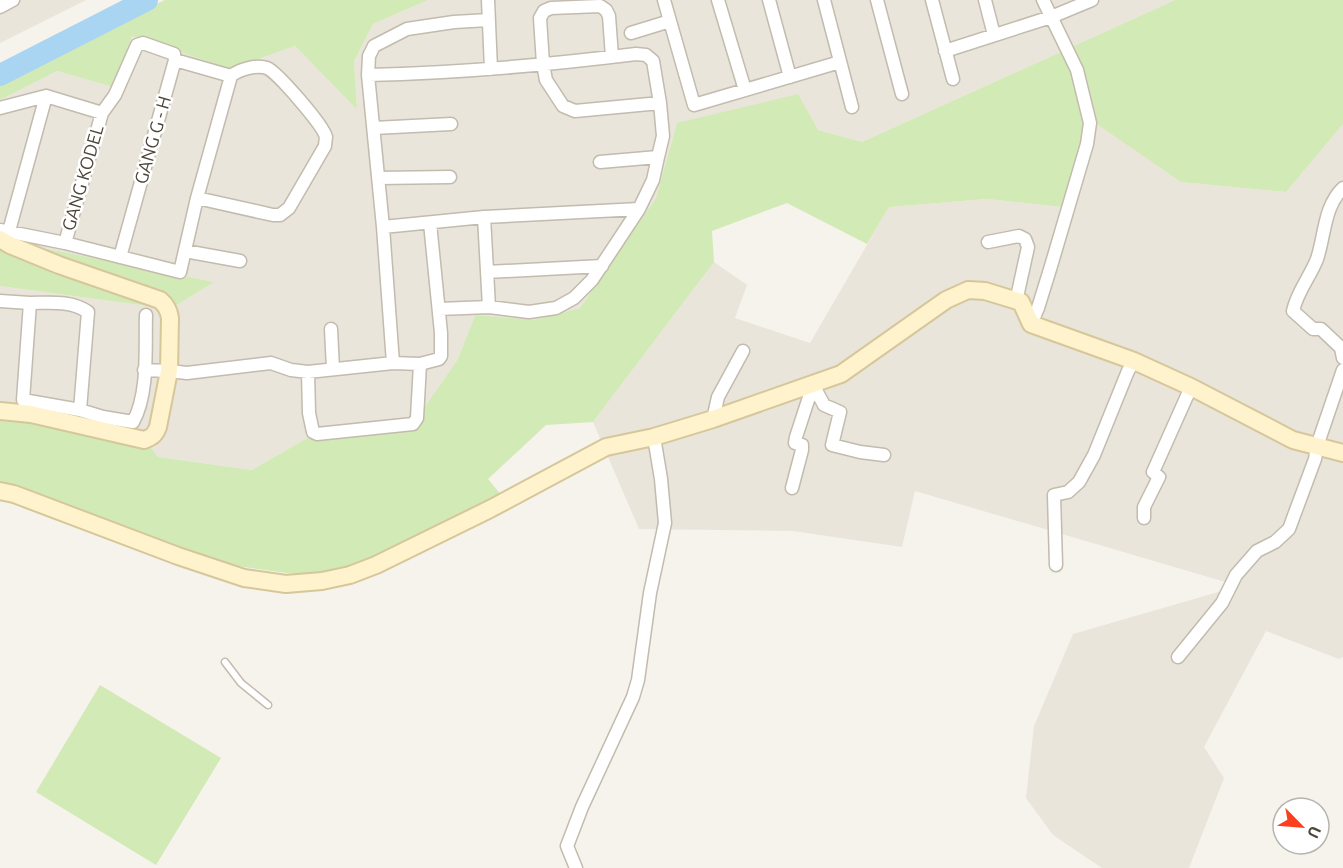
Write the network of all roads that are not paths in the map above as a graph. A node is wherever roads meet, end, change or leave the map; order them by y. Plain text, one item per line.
1 (13, 0) edge
2 (488, 0) edge
3 (664, 0) edge
4 (718, 0) edge
5 (769, 0) edge
6 (824, 0) edge
7 (877, 0) edge
8 (932, 0) edge
9 (985, 0) edge
10 (1043, 0) edge
11 (1092, 0) edge
12 (0, 7) edge
13 (1051, 17) junction
14 (489, 20) junction
15 (670, 21) junction
16 (631, 33) dead end
17 (994, 35) junction
18 (945, 51) junction
19 (612, 57) junction
20 (175, 60) junction
21 (840, 62) junction
22 (543, 64) junction
23 (491, 69) junction
24 (368, 75) junction
25 (231, 76) junction
26 (789, 77) junction
27 (953, 79) dead end
28 (745, 90) junction
29 (902, 94) dead end
30 (46, 96) junction
31 (660, 103) junction
32 (852, 107) dead end
33 (0, 108) edge
34 (102, 113) junction
35 (451, 124) dead end
36 (374, 128) junction
37 (658, 157) junction
38 (600, 162) dead end
39 (450, 177) dead end
40 (378, 178) junction
41 (1343, 188) edge
42 (197, 198) junction
43 (639, 209) junction
44 (483, 217) junction
45 (430, 223) junction
46 (383, 227) junction
47 (3, 233) edge
48 (988, 242) dead end
49 (65, 243) junction
50 (185, 251) junction
51 (120, 257) junction
52 (240, 261) dead end
53 (602, 266) junction
54 (487, 272) junction
55 (0, 301) edge
56 (1021, 302) junction
57 (30, 303) junction
58 (489, 307) junction
59 (439, 309) junction
60 (146, 315) dead end
61 (1031, 324) junction
62 (331, 328) dead end
63 (742, 351) dead end
64 (1343, 358) edge
65 (1134, 361) junction
66 (393, 363) junction
67 (420, 364) junction
68 (333, 369) junction
69 (144, 370) junction
70 (1343, 370) edge
71 (169, 371) junction
72 (308, 372) junction
73 (813, 385) junction
74 (1191, 387) junction
75 (80, 410) junction
76 (0, 411) edge
77 (713, 419) junction
78 (654, 437) junction
79 (1317, 446) junction
80 (1343, 453) edge
81 (884, 455) dead end
82 (792, 488) dead end
83 (0, 491) edge
84 (1144, 518) dead end
85 (1056, 565) dead end
86 (1178, 657) dead end
87 (225, 662) dead end
88 (268, 705) dead end
89 (576, 868) edge

1 - 12 street
2 - 14 street
3 - 15 street
4 - 28 street
5 - 26 street
6 - 21 street
7 - 29 street
8 - 18 street
9 - 17 street
10 - 13 street
11 - 13 street
13 - 17 street
13 - 61 street
14 - 23 street
14 - 24 street
15 - 16 street
15 - 28 street
17 - 18 street
18 - 27 street
19 - 22 street
19 - 22 street
19 - 31 street
20 - 25 street
20 - 34 street, GANG KODEL
20 - 51 street, GANG G - H
21 - 26 street
21 - 32 street
22 - 23 street
22 - 31 street
23 - 24 street
24 - 36 street
25 - 42 street
25 - 42 street
26 - 28 street
30 - 33 street
30 - 34 street
30 - 47 street
31 - 37 street
34 - 49 street, GANG KODEL
35 - 36 street
36 - 40 street
37 - 38 street
37 - 43 street
39 - 40 street
40 - 46 street
41 - 64 street
42 - 50 street
43 - 44 street
43 - 53 street
44 - 45 street
44 - 54 street
45 - 46 street
45 - 59 street
46 - 66 street
47 - 49 street
47 - 71 street
48 - 56 street
49 - 51 street
50 - 51 street
50 - 52 street
53 - 54 street
53 - 58 street
54 - 58 street
55 - 57 street
56 - 61 street
56 - 73 street
57 - 75 street
57 - 75 street
58 - 59 street
59 - 67 street
60 - 69 street
61 - 65 street
62 - 68 street
63 - 77 street
65 - 74 street
65 - 85 street
66 - 67 street
66 - 68 street
67 - 72 street
68 - 72 street
69 - 71 street
69 - 75 street
70 - 79 street
71 - 72 street
71 - 76 street
73 - 77 street
73 - 81 street
73 - 82 street
74 - 79 street
74 - 84 street
77 - 78 street
78 - 83 street
78 - 89 street
79 - 80 street
79 - 86 street
87 - 88 lane

